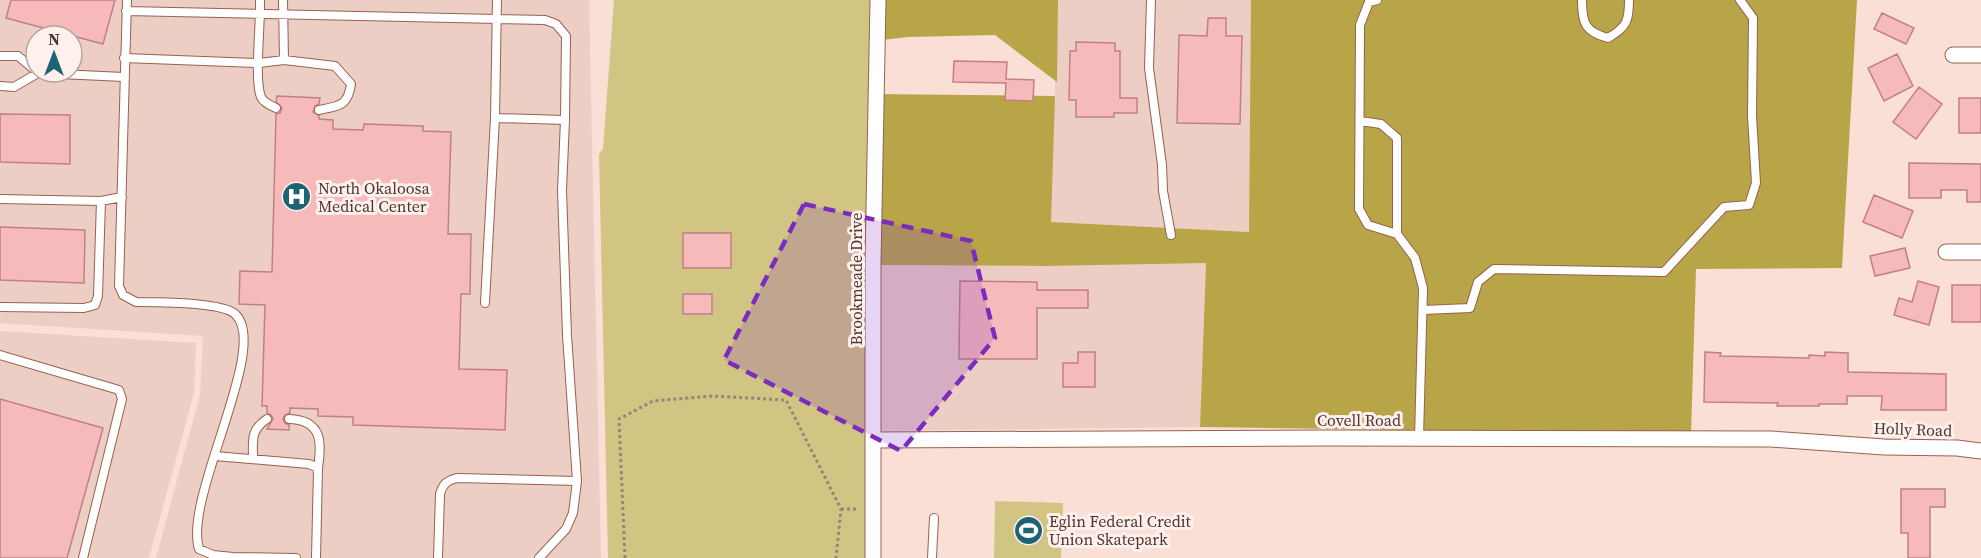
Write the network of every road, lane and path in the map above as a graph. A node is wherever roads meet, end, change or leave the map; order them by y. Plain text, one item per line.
1 (127, 0) edge
2 (261, 0) edge
3 (284, 0) edge
4 (497, 0) edge
5 (878, 0) edge
6 (1151, 0) edge
7 (1377, 0) edge
8 (1582, 0) edge
9 (1629, 0) edge
10 (1740, 0) edge
11 (126, 11) junction
12 (261, 14) junction
13 (283, 14) junction
14 (497, 18) junction
15 (1953, 55) dead end
16 (1981, 55) edge
17 (0, 56) edge
18 (124, 58) junction
19 (284, 60) junction
20 (24, 61) edge
21 (259, 63) junction
22 (84, 75) edge
23 (124, 77) junction
24 (24, 80) edge
25 (0, 86) edge
26 (276, 108) dead end
27 (319, 110) dead end
28 (495, 118) junction
29 (565, 120) junction
30 (1359, 121) junction
31 (122, 196) junction
32 (0, 199) edge
33 (101, 201) junction
34 (1397, 234) junction
35 (1171, 235) dead end
36 (1946, 252) dead end
37 (1981, 252) edge
38 (485, 303) dead end
39 (0, 307) edge
40 (1423, 310) junction
41 (0, 355) edge
42 (267, 419) dead end
43 (289, 419) dead end
44 (1419, 438) junction
45 (874, 440) junction
46 (1844, 444) joint
47 (1981, 451) edge
48 (215, 456) junction
49 (253, 459) junction
50 (318, 468) junction
51 (577, 481) junction
52 (934, 518) dead end
53 (83, 558) edge
54 (296, 558) edge
55 (316, 558) edge
56 (438, 558) edge
57 (539, 558) edge
58 (625, 558) edge
59 (836, 558) edge
60 (873, 558) edge
61 (932, 558) edge

1 - 11 lane
2 - 12 lane
3 - 13 lane
4 - 14 lane
5 - 45 street, Brookmeade Drive
6 - 35 lane
7 - 30 lane
8 - 9 lane
10 - 40 lane
11 - 12 lane
11 - 18 lane
12 - 13 lane
12 - 21 lane
13 - 14 lane
13 - 19 lane
14 - 28 lane
14 - 29 lane
15 - 16 street
17 - 20 lane
18 - 21 lane
18 - 23 lane
19 - 21 lane
19 - 27 lane
21 - 26 lane
22 - 23 lane
23 - 31 lane
24 - 25 lane
28 - 29 lane
28 - 38 lane
29 - 51 lane
30 - 34 lane
30 - 34 lane
31 - 33 lane
31 - 48 lane
32 - 33 lane
33 - 39 lane
34 - 40 lane
36 - 37 street
40 - 44 lane
41 - 53 lane
42 - 49 lane
43 - 50 lane
44 - 45 street, Covell Road
44 - 46 street, Covell Road
45 - 60 street, Brookmeade Drive
46 - 47 street, Holly Road
48 - 49 lane
48 - 54 lane
49 - 50 lane
50 - 55 lane
51 - 56 lane
51 - 57 lane
52 - 61 lane
58 - 59 path

